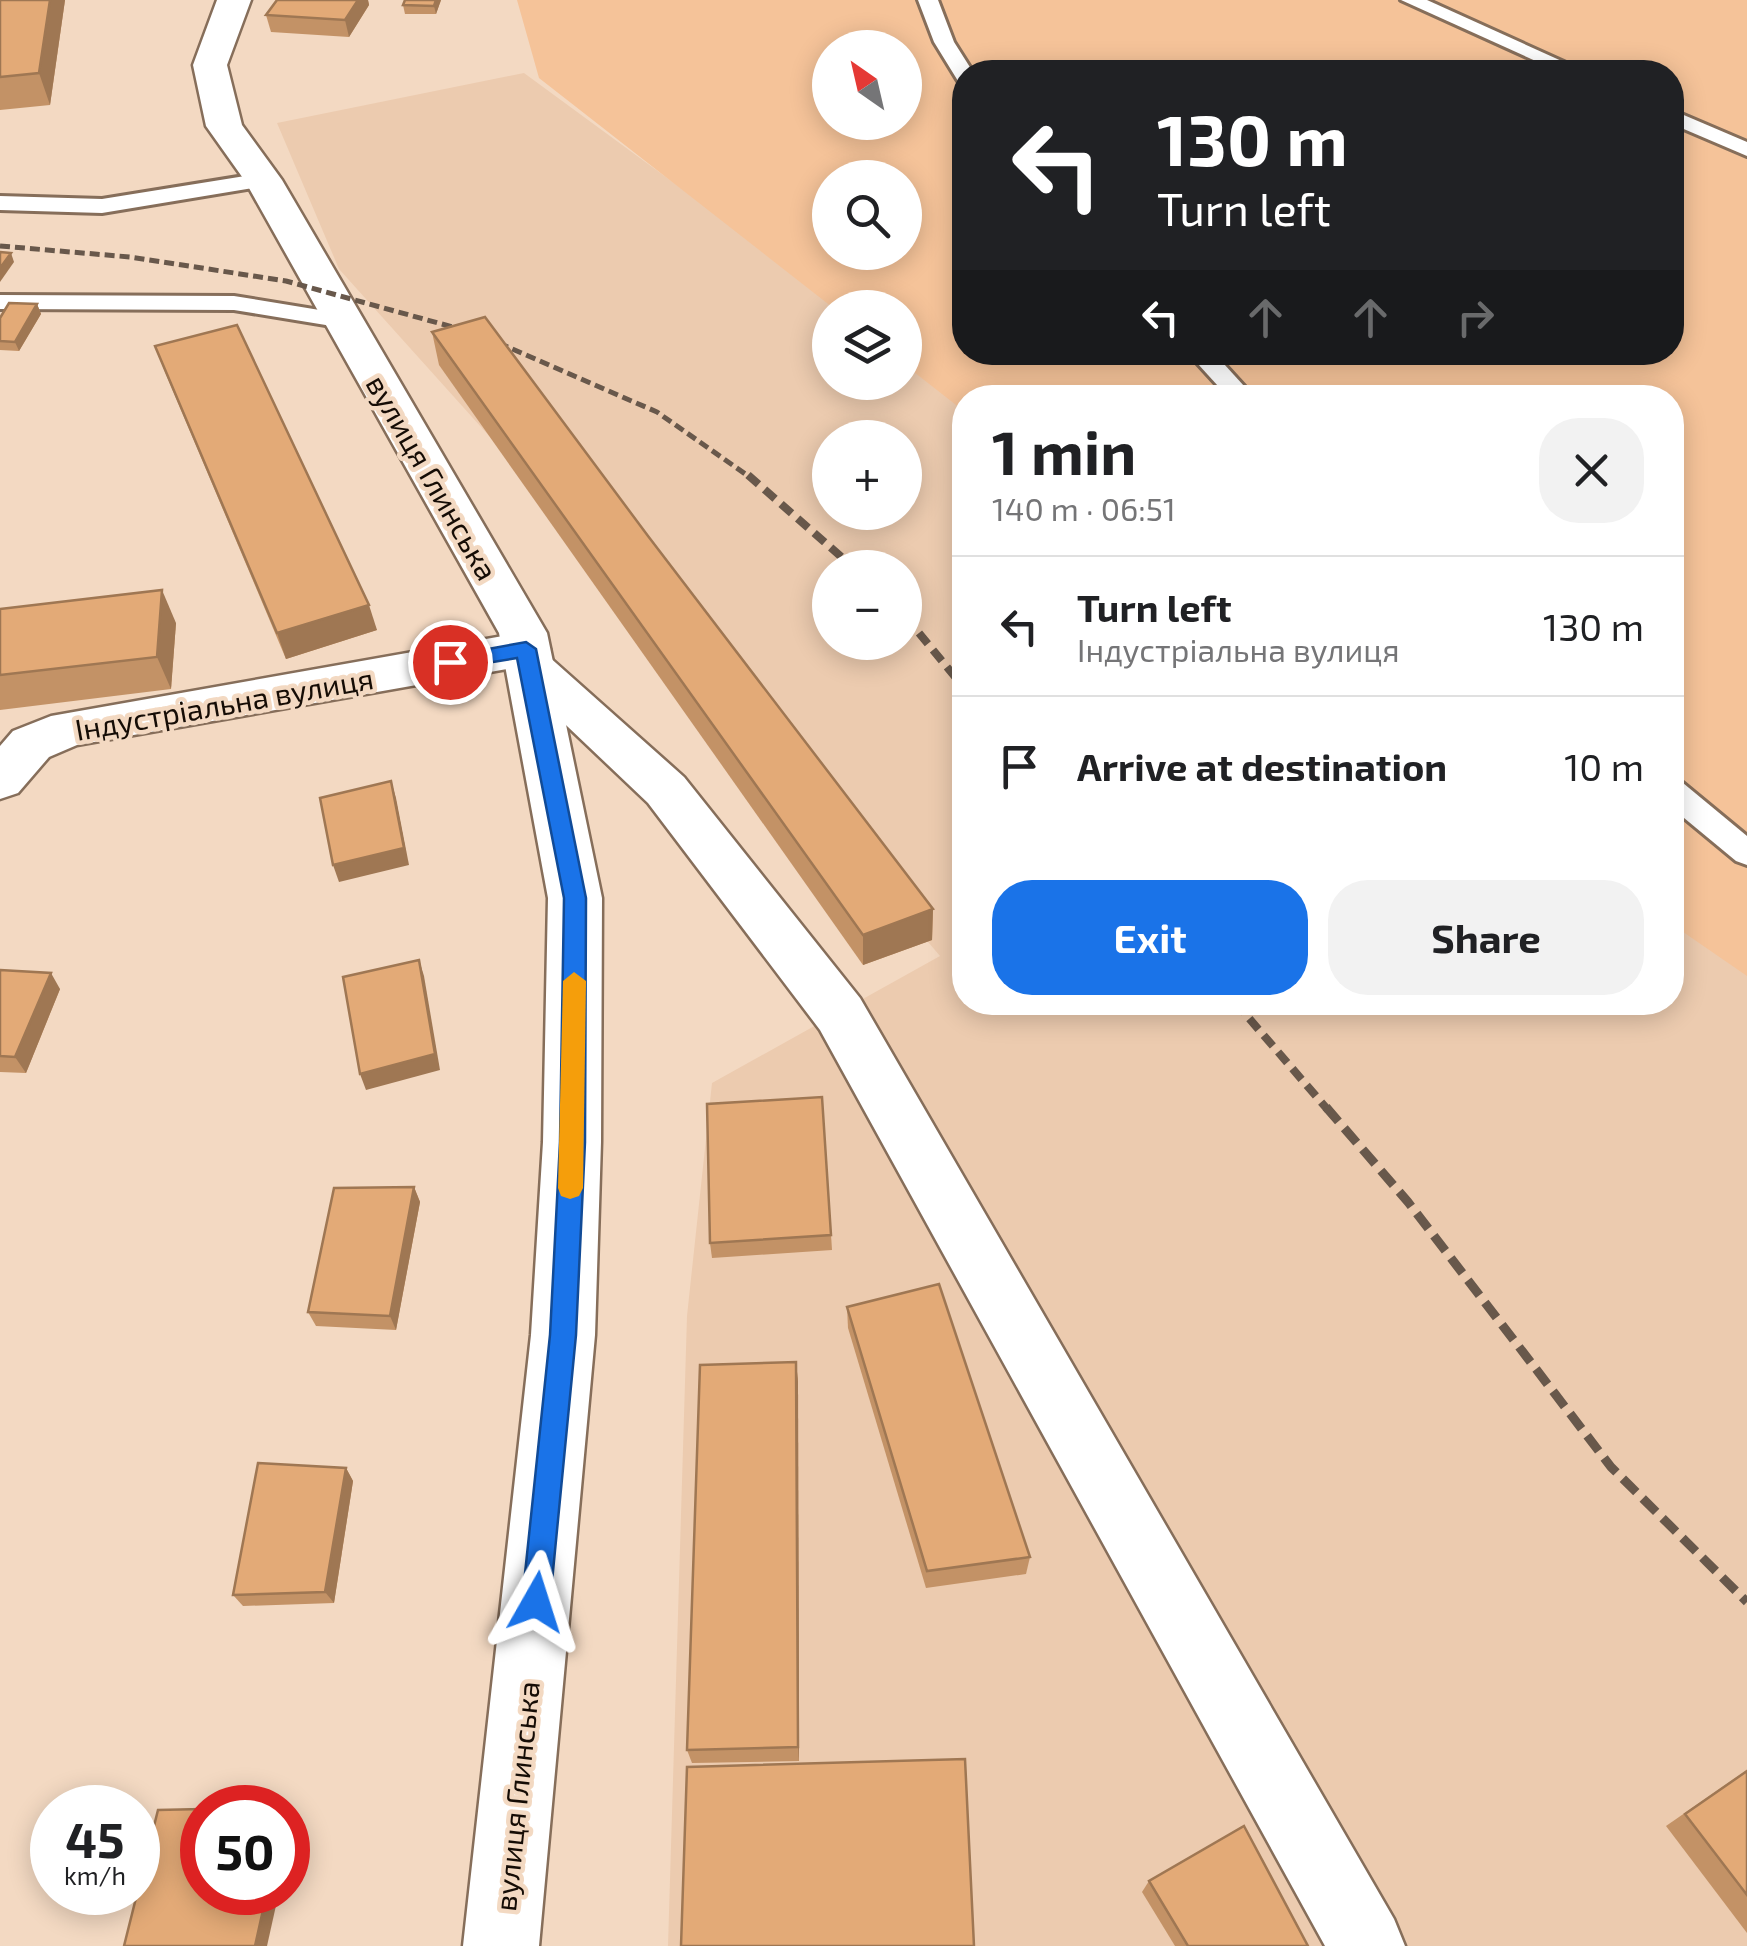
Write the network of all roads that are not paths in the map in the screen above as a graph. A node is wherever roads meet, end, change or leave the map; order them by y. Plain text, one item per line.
1 (234, 0) edge
2 (928, 0) edge
3 (1411, 0) edge
4 (955, 60) edge
5 (1548, 60) edge
6 (1684, 121) edge
7 (1747, 150) edge
8 (263, 180) junction
9 (0, 203) edge
10 (0, 302) edge
11 (344, 321) junction
12 (1211, 365) edge
13 (1231, 385) edge
14 (527, 657) junction
15 (0, 780) edge
16 (1684, 802) edge
17 (1747, 853) edge
18 (501, 1946) edge
19 (1368, 1946) edge

1 - 8 main road, вулиця Глинська
2 - 4 lane
3 - 5 lane
6 - 7 lane
8 - 9 lane
8 - 11 main road, вулиця Глинська
10 - 11 lane
11 - 14 main road, вулиця Глинська
12 - 13 lane
14 - 15 main road, Індустріальна вулиця
14 - 18 main road, вулиця Глинська
14 - 19 main road
16 - 17 lane

